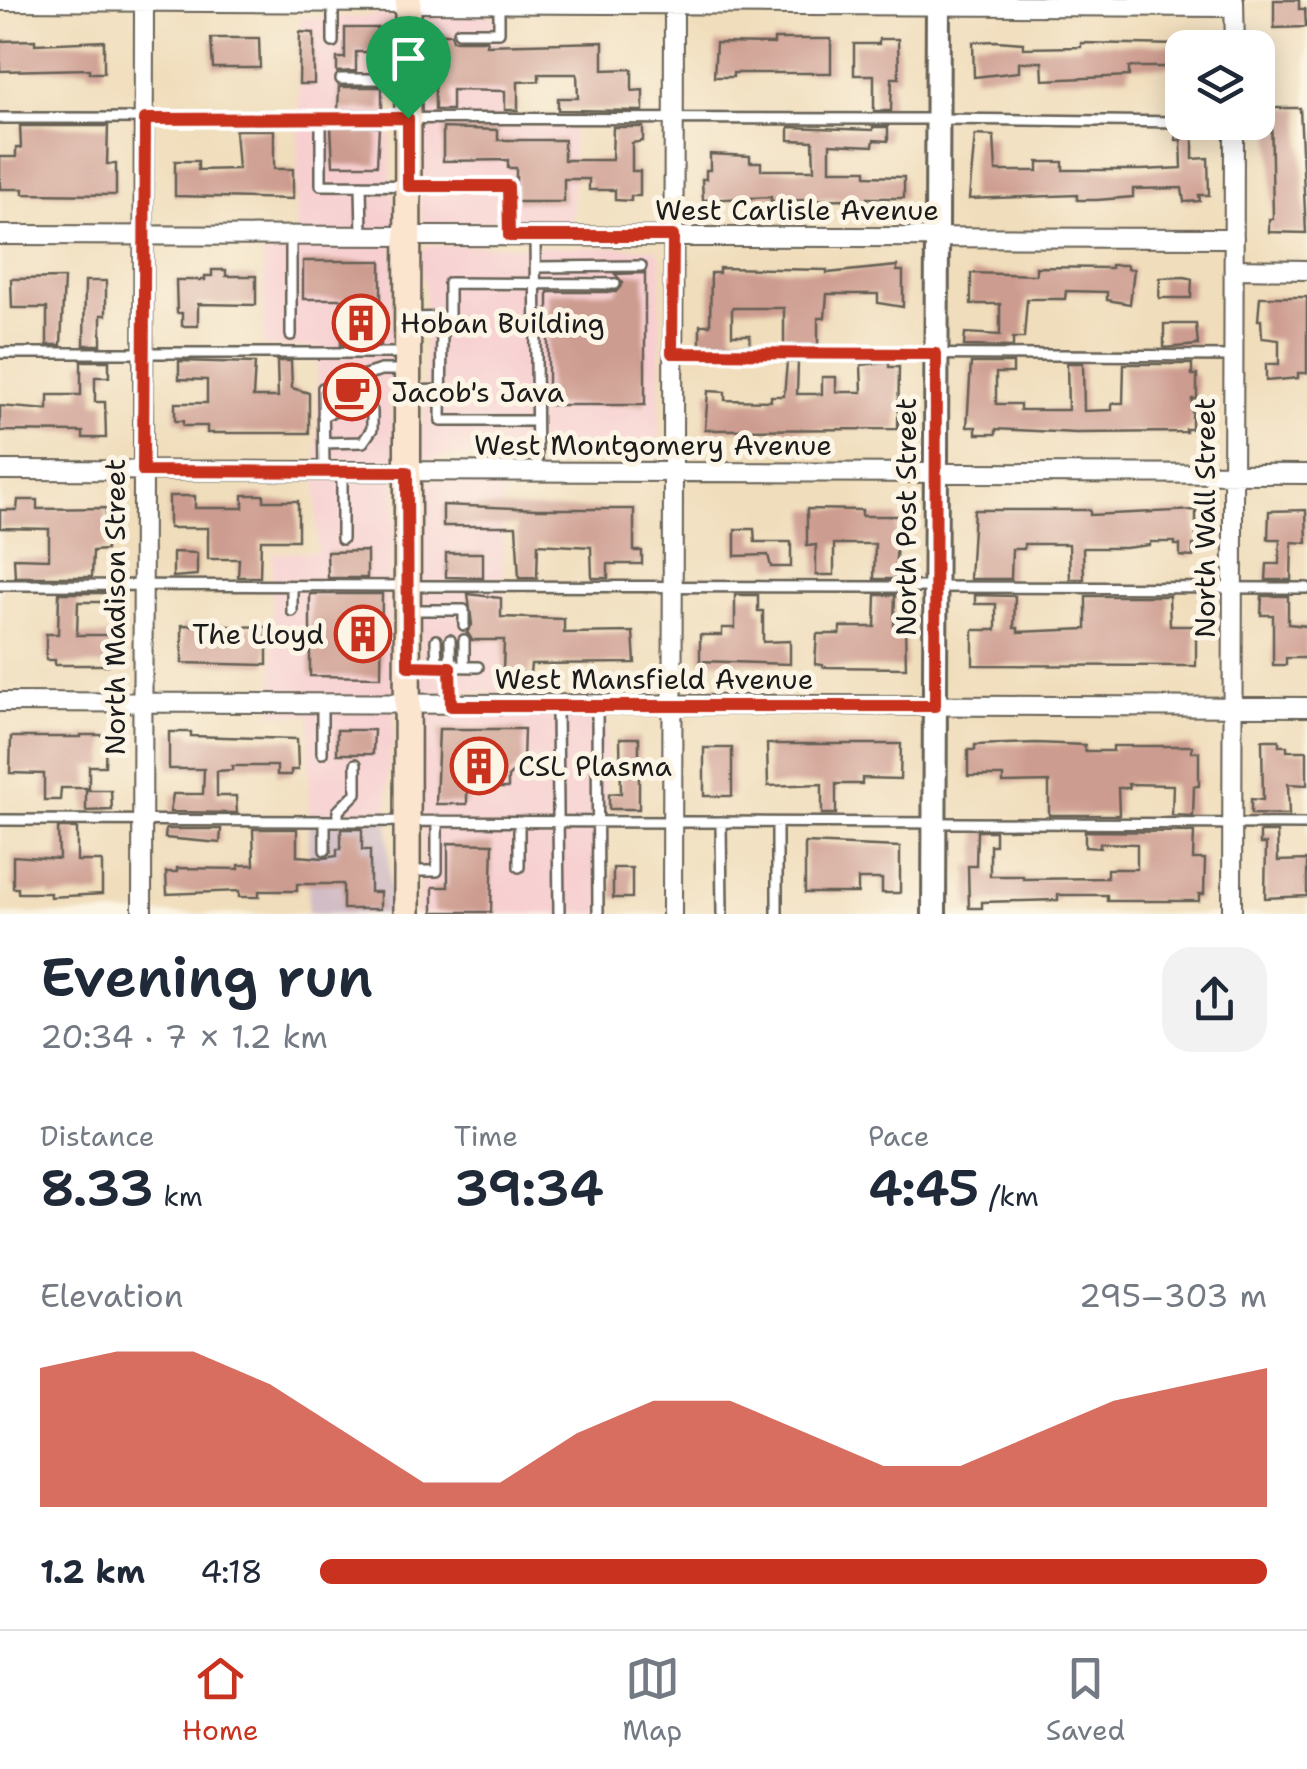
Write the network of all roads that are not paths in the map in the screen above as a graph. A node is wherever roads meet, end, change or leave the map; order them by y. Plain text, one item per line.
1 (144, 1) edge
2 (408, 1) edge
3 (530, 1) edge
4 (0, 2) edge
5 (324, 2) edge
6 (500, 2) edge
7 (674, 2) edge
8 (938, 2) edge
9 (1234, 3) edge
10 (1234, 30) edge
11 (458, 32) dead end
12 (333, 42) dead end
13 (340, 79) dead end
14 (408, 79) junction
15 (0, 118) edge
16 (321, 118) junction
17 (408, 118) junction
18 (145, 119) junction
19 (938, 119) junction
20 (674, 120) junction
21 (1165, 122) edge
22 (1234, 140) edge
23 (361, 185) junction
24 (408, 186) junction
25 (144, 234) junction
26 (0, 235) edge
27 (291, 235) junction
28 (362, 235) junction
29 (408, 235) junction
30 (509, 236) junction
31 (535, 236) junction
32 (673, 236) junction
33 (938, 238) junction
34 (1234, 238) junction
35 (642, 266) dead end
36 (536, 267) junction
37 (1234, 270) junction
38 (1307, 270) edge
39 (536, 281) junction
40 (615, 284) dead end
41 (408, 318) junction
42 (449, 318) junction
43 (291, 335) dead end
44 (144, 352) junction
45 (0, 353) edge
46 (672, 353) junction
47 (936, 354) junction
48 (1234, 356) junction
49 (408, 371) junction
50 (441, 390) junction
51 (324, 415) junction
52 (536, 421) junction
53 (324, 443) junction
54 (0, 470) edge
55 (143, 471) junction
56 (333, 472) junction
57 (407, 472) junction
58 (537, 472) junction
59 (936, 472) junction
60 (672, 473) junction
61 (1233, 474) junction
62 (1307, 474) edge
63 (342, 539) dead end
64 (0, 585) edge
65 (143, 586) junction
66 (292, 586) junction
67 (456, 586) junction
68 (672, 586) junction
69 (936, 587) junction
70 (1233, 588) junction
71 (1307, 588) edge
72 (407, 598) junction
73 (436, 610) junction
74 (453, 610) junction
75 (292, 611) dead end
76 (436, 625) dead end
77 (450, 625) dead end
78 (464, 625) dead end
79 (436, 640) dead end
80 (450, 640) dead end
81 (464, 640) dead end
82 (408, 666) junction
83 (436, 667) junction
84 (450, 667) junction
85 (464, 667) junction
86 (478, 667) dead end
87 (0, 702) edge
88 (142, 703) junction
89 (322, 705) junction
90 (407, 706) junction
91 (451, 706) junction
92 (558, 706) junction
93 (597, 706) junction
94 (672, 706) junction
95 (935, 706) junction
96 (1232, 707) junction
97 (1307, 707) edge
98 (322, 752) dead end
99 (356, 764) dead end
100 (142, 819) junction
101 (0, 820) edge
102 (325, 821) junction
103 (338, 822) junction
104 (408, 822) junction
105 (437, 822) junction
106 (519, 822) junction
107 (558, 822) junction
108 (598, 822) junction
109 (671, 822) junction
110 (721, 822) junction
111 (776, 823) junction
112 (935, 824) junction
113 (1232, 824) junction
114 (1307, 824) edge
115 (325, 850) dead end
116 (519, 867) dead end
117 (408, 871) junction
118 (142, 914) edge
119 (407, 914) edge
120 (559, 914) edge
121 (598, 914) edge
122 (672, 914) edge
123 (722, 914) edge
124 (778, 914) edge
125 (934, 914) edge
126 (1232, 914) edge

1 - 4 street
1 - 5 street
1 - 18 street, North Madison Street
2 - 5 street
2 - 6 street
2 - 14 main road
3 - 6 street
3 - 7 street
5 - 12 lane
6 - 11 lane
7 - 8 street
7 - 20 street
8 - 9 street
8 - 19 street, North Post Street
9 - 10 street
13 - 14 lane
14 - 17 main road
15 - 18 lane
16 - 17 lane
16 - 18 lane
16 - 23 lane
17 - 20 lane
17 - 24 main road
18 - 25 street, North Madison Street
19 - 20 lane
19 - 21 lane
19 - 33 street, North Post Street
20 - 32 street
22 - 34 street, North Wall Street
23 - 24 lane
23 - 28 lane
24 - 29 main road
24 - 30 lane
25 - 26 street, West Carlisle Avenue
25 - 27 street, West Carlisle Avenue
25 - 44 street, North Madison Street
27 - 28 street, West Carlisle Avenue
27 - 43 lane
28 - 29 street, West Carlisle Avenue
29 - 30 street, West Carlisle Avenue
29 - 41 main road
30 - 31 street, West Carlisle Avenue
31 - 32 street, West Carlisle Avenue
31 - 36 lane
32 - 33 street, West Carlisle Avenue
32 - 46 street
33 - 34 street, West Carlisle Avenue
33 - 47 street, North Post Street
34 - 37 street, North Wall Street
35 - 36 lane
36 - 39 lane
37 - 38 street
37 - 48 street, North Wall Street
39 - 40 lane
39 - 42 lane
39 - 52 lane
41 - 42 lane
41 - 49 main road
42 - 50 lane
44 - 45 lane
44 - 49 lane
44 - 55 street, North Madison Street
46 - 47 lane
46 - 60 street
47 - 48 lane
47 - 59 street, North Post Street
48 - 61 street, North Wall Street
49 - 50 lane
49 - 51 lane
49 - 57 main road
50 - 52 lane
51 - 53 lane
51 - 53 lane
52 - 58 lane
53 - 56 lane
54 - 55 street, West Montgomery Avenue
55 - 56 street, West Montgomery Avenue
55 - 65 street, North Madison Street
56 - 57 street, West Montgomery Avenue
56 - 63 lane
57 - 58 street, West Montgomery Avenue
57 - 72 main road
58 - 60 street, West Montgomery Avenue
59 - 60 street, West Montgomery Avenue
59 - 61 street, West Montgomery Avenue
59 - 69 street, North Post Street
60 - 68 street
61 - 62 street, West Montgomery Avenue
61 - 70 street, North Wall Street
64 - 65 lane
65 - 66 lane
65 - 88 street, North Madison Street
66 - 72 lane
66 - 75 lane
67 - 68 lane
67 - 72 lane
67 - 74 lane
68 - 69 lane
68 - 94 street
69 - 70 lane
69 - 95 street, North Post Street
70 - 71 lane
70 - 96 street, North Wall Street
72 - 73 lane
72 - 82 main road
73 - 74 lane
73 - 76 lane
74 - 77 lane
74 - 78 lane
79 - 83 lane
80 - 84 lane
81 - 85 lane
82 - 83 lane
82 - 90 main road
83 - 84 lane
84 - 85 lane
84 - 91 lane
85 - 86 lane
87 - 88 street, West Mansfield Avenue
88 - 89 street, West Mansfield Avenue
88 - 100 street, North Madison Street
89 - 90 street, West Mansfield Avenue
89 - 98 lane
90 - 91 street, West Mansfield Avenue
90 - 104 main road
91 - 92 street, West Mansfield Avenue
92 - 93 street, West Mansfield Avenue
92 - 107 lane
93 - 94 street, West Mansfield Avenue
93 - 108 lane
94 - 95 street, West Mansfield Avenue
94 - 109 street
95 - 96 street, West Mansfield Avenue
95 - 112 street, North Post Street
96 - 97 street, West Mansfield Avenue
96 - 113 street, North Wall Street
99 - 103 lane
100 - 101 lane
100 - 102 lane
100 - 118 street, North Madison Street
102 - 103 lane
102 - 115 lane
103 - 104 lane
104 - 105 lane
104 - 117 main road
105 - 106 lane
105 - 117 lane
106 - 107 lane
106 - 116 lane
107 - 108 lane
107 - 120 lane
108 - 109 lane
108 - 121 lane
109 - 110 lane
109 - 122 street
110 - 111 lane
110 - 123 lane
111 - 112 lane
111 - 124 lane
112 - 113 lane
112 - 125 street, North Post Street
113 - 114 lane
113 - 126 street, North Wall Street
117 - 119 main road

